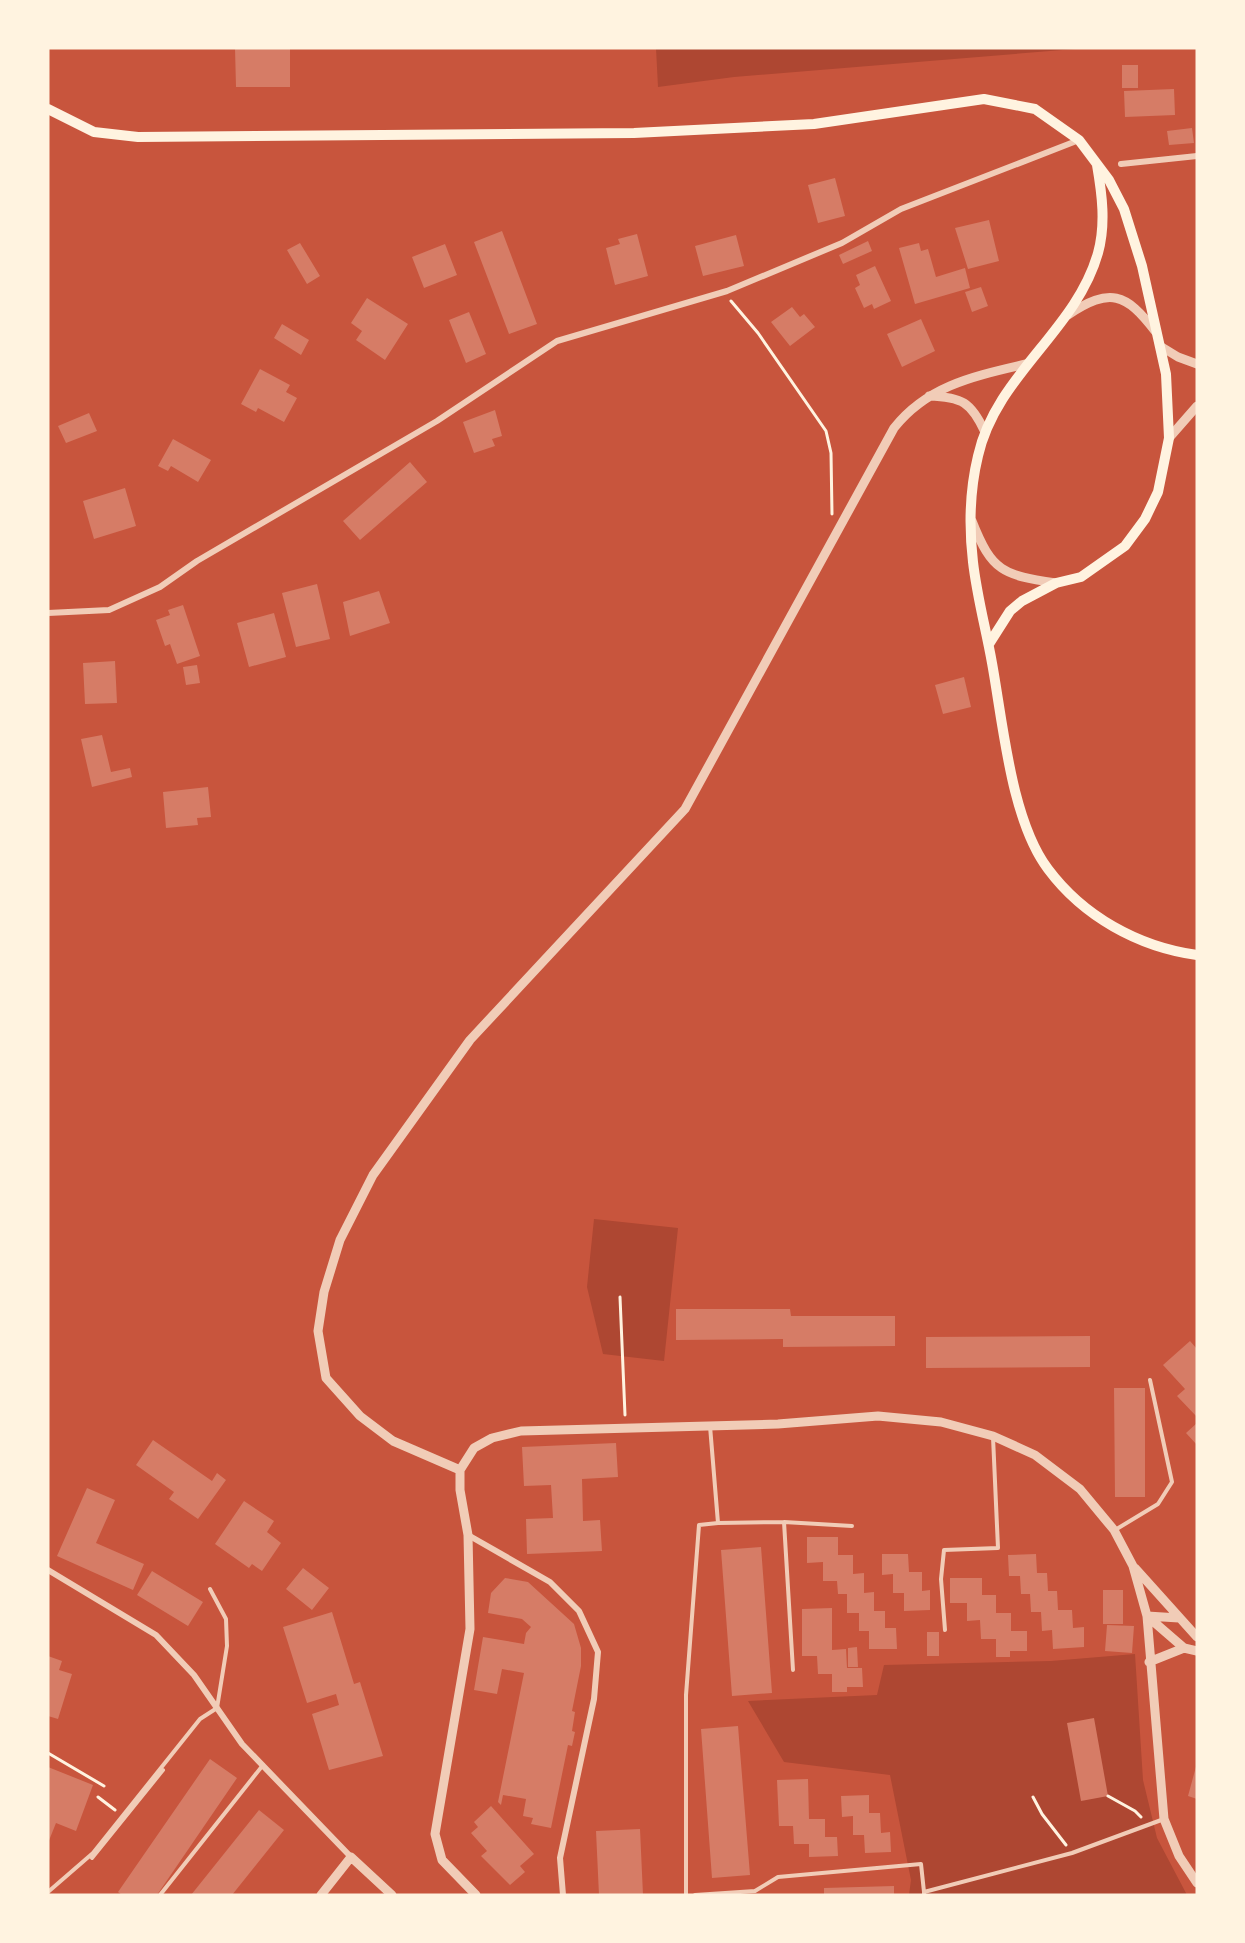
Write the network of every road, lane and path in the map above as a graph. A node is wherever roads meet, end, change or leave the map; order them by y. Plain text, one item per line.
1 (48, 109) edge
2 (1078, 140) junction
3 (1197, 156) edge
4 (1096, 162) junction
5 (1120, 164) dead end
6 (727, 291) junction
7 (1067, 316) junction
8 (1155, 331) junction
9 (1160, 346) junction
10 (1026, 364) junction
11 (1197, 364) edge
12 (929, 396) junction
13 (1197, 406) edge
14 (985, 432) junction
15 (1169, 438) junction
16 (830, 510) dead end
17 (972, 519) junction
18 (1056, 583) junction
19 (48, 613) edge
20 (989, 644) junction
21 (1197, 955) edge
22 (620, 1297) dead end
23 (1150, 1380) dead end
24 (710, 1426) junction
25 (626, 1427) junction
26 (993, 1436) junction
27 (460, 1470) junction
28 (784, 1522) junction
29 (718, 1523) junction
30 (852, 1526) dead end
31 (1114, 1530) junction
32 (468, 1535) junction
33 (1133, 1566) junction
34 (48, 1570) edge
35 (210, 1589) dead end
36 (1147, 1616) junction
37 (1179, 1617) junction
38 (945, 1630) dead end
39 (1197, 1637) edge
40 (1184, 1647) junction
41 (1197, 1651) edge
42 (1149, 1662) junction
43 (793, 1670) dead end
44 (217, 1708) junction
45 (48, 1753) edge
46 (263, 1766) junction
47 (104, 1786) dead end
48 (1108, 1796) dead end
49 (98, 1797) dead end
50 (1033, 1797) dead end
51 (114, 1810) dead end
52 (1164, 1819) junction
53 (1148, 1825) junction
54 (1072, 1853) junction
55 (351, 1857) junction
56 (1197, 1883) edge
57 (48, 1892) edge
58 (924, 1893) edge
59 (159, 1895) edge
60 (321, 1895) edge
61 (392, 1895) edge
62 (476, 1895) edge
63 (564, 1895) edge
64 (686, 1895) edge
65 (695, 1895) edge

1 - 2 main road
2 - 4 main road
2 - 6 street
3 - 5 street
4 - 7 main road
4 - 8 main road
6 - 16 path
6 - 19 street
7 - 8 street
7 - 10 main road
8 - 9 main road
9 - 11 street
9 - 15 main road
10 - 12 street
10 - 14 main road
12 - 14 street
12 - 27 street
13 - 15 street
14 - 17 main road
15 - 18 main road
17 - 18 street
17 - 20 main road
18 - 20 main road
20 - 21 main road
22 - 25 path
23 - 31 lane
24 - 25 street
24 - 26 street
24 - 29 lane
25 - 27 street
26 - 31 street
26 - 38 lane
27 - 32 street
28 - 29 lane
28 - 30 lane
28 - 43 lane
29 - 64 lane
31 - 33 street
32 - 62 street
32 - 63 street
33 - 36 street
33 - 37 street
34 - 44 street
35 - 44 lane
36 - 37 street
36 - 40 street
36 - 42 street
37 - 39 street
40 - 41 street
40 - 42 street
42 - 52 street
44 - 46 street
44 - 57 lane
45 - 47 path
46 - 55 street
46 - 59 lane
48 - 53 path
49 - 51 path
50 - 54 path
52 - 53 lane
52 - 56 street
53 - 54 lane
54 - 58 lane
55 - 60 street
55 - 61 street
58 - 65 lane

